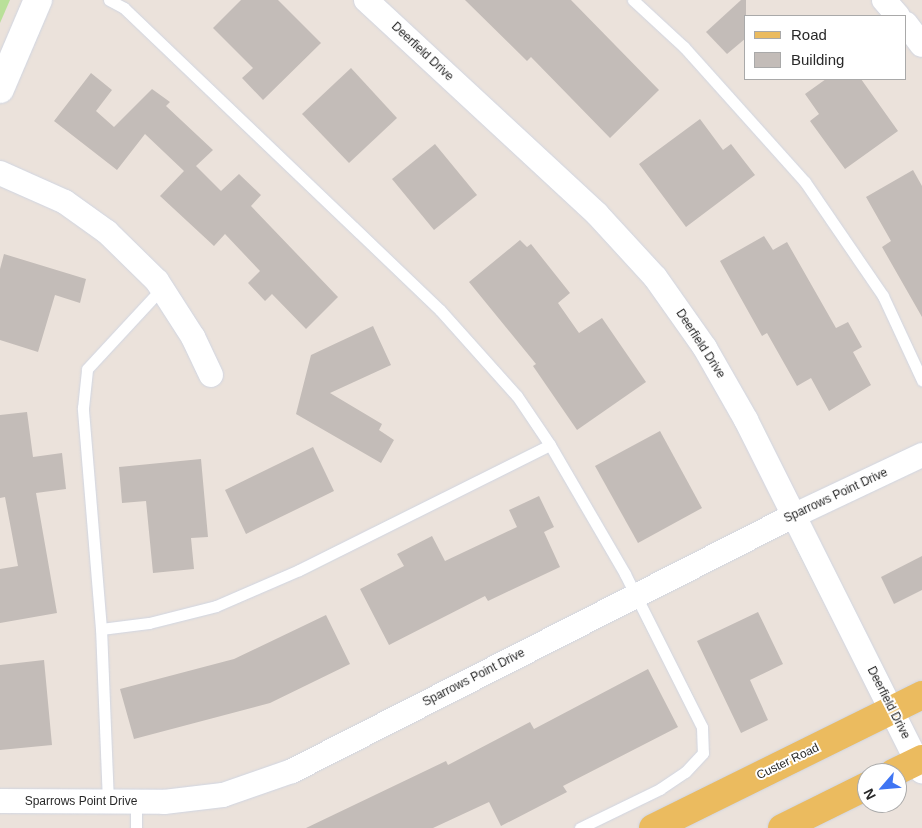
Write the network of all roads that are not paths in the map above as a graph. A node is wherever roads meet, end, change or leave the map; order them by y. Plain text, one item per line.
1 (38, 0) edge
2 (109, 0) edge
3 (366, 0) edge
4 (633, 0) edge
5 (884, 0) edge
6 (897, 15) edge
7 (907, 25) edge
8 (922, 45) edge
9 (0, 89) edge
10 (0, 173) edge
11 (162, 288) junction
12 (211, 375) dead end
13 (922, 380) edge
14 (550, 445) junction
15 (922, 455) edge
16 (793, 516) junction
17 (636, 596) junction
18 (101, 629) junction
19 (922, 695) edge
20 (891, 710) junction
21 (920, 764) edge
22 (907, 768) edge
23 (857, 791) edge
24 (0, 801) edge
25 (108, 802) junction
26 (136, 802) junction
27 (136, 828) edge
28 (580, 828) edge
29 (653, 828) edge
30 (782, 828) edge

1 - 9 street
2 - 14 lane
3 - 16 street, Deerfield Drive
4 - 13 lane
5 - 6 street
7 - 8 street
10 - 11 street
11 - 12 street
11 - 18 lane
14 - 17 lane
14 - 18 lane
15 - 16 street, Sparrows Point Drive
16 - 17 street, Sparrows Point Drive
16 - 20 street, Deerfield Drive
17 - 26 street, Sparrows Point Drive
17 - 28 lane
18 - 25 lane
19 - 20 main road, Custer Road
20 - 21 street, Deerfield Drive
20 - 29 main road, Custer Road
21 - 22 main road
23 - 30 main road
24 - 25 street, Sparrows Point Drive
25 - 26 street, Sparrows Point Drive
26 - 27 lane

